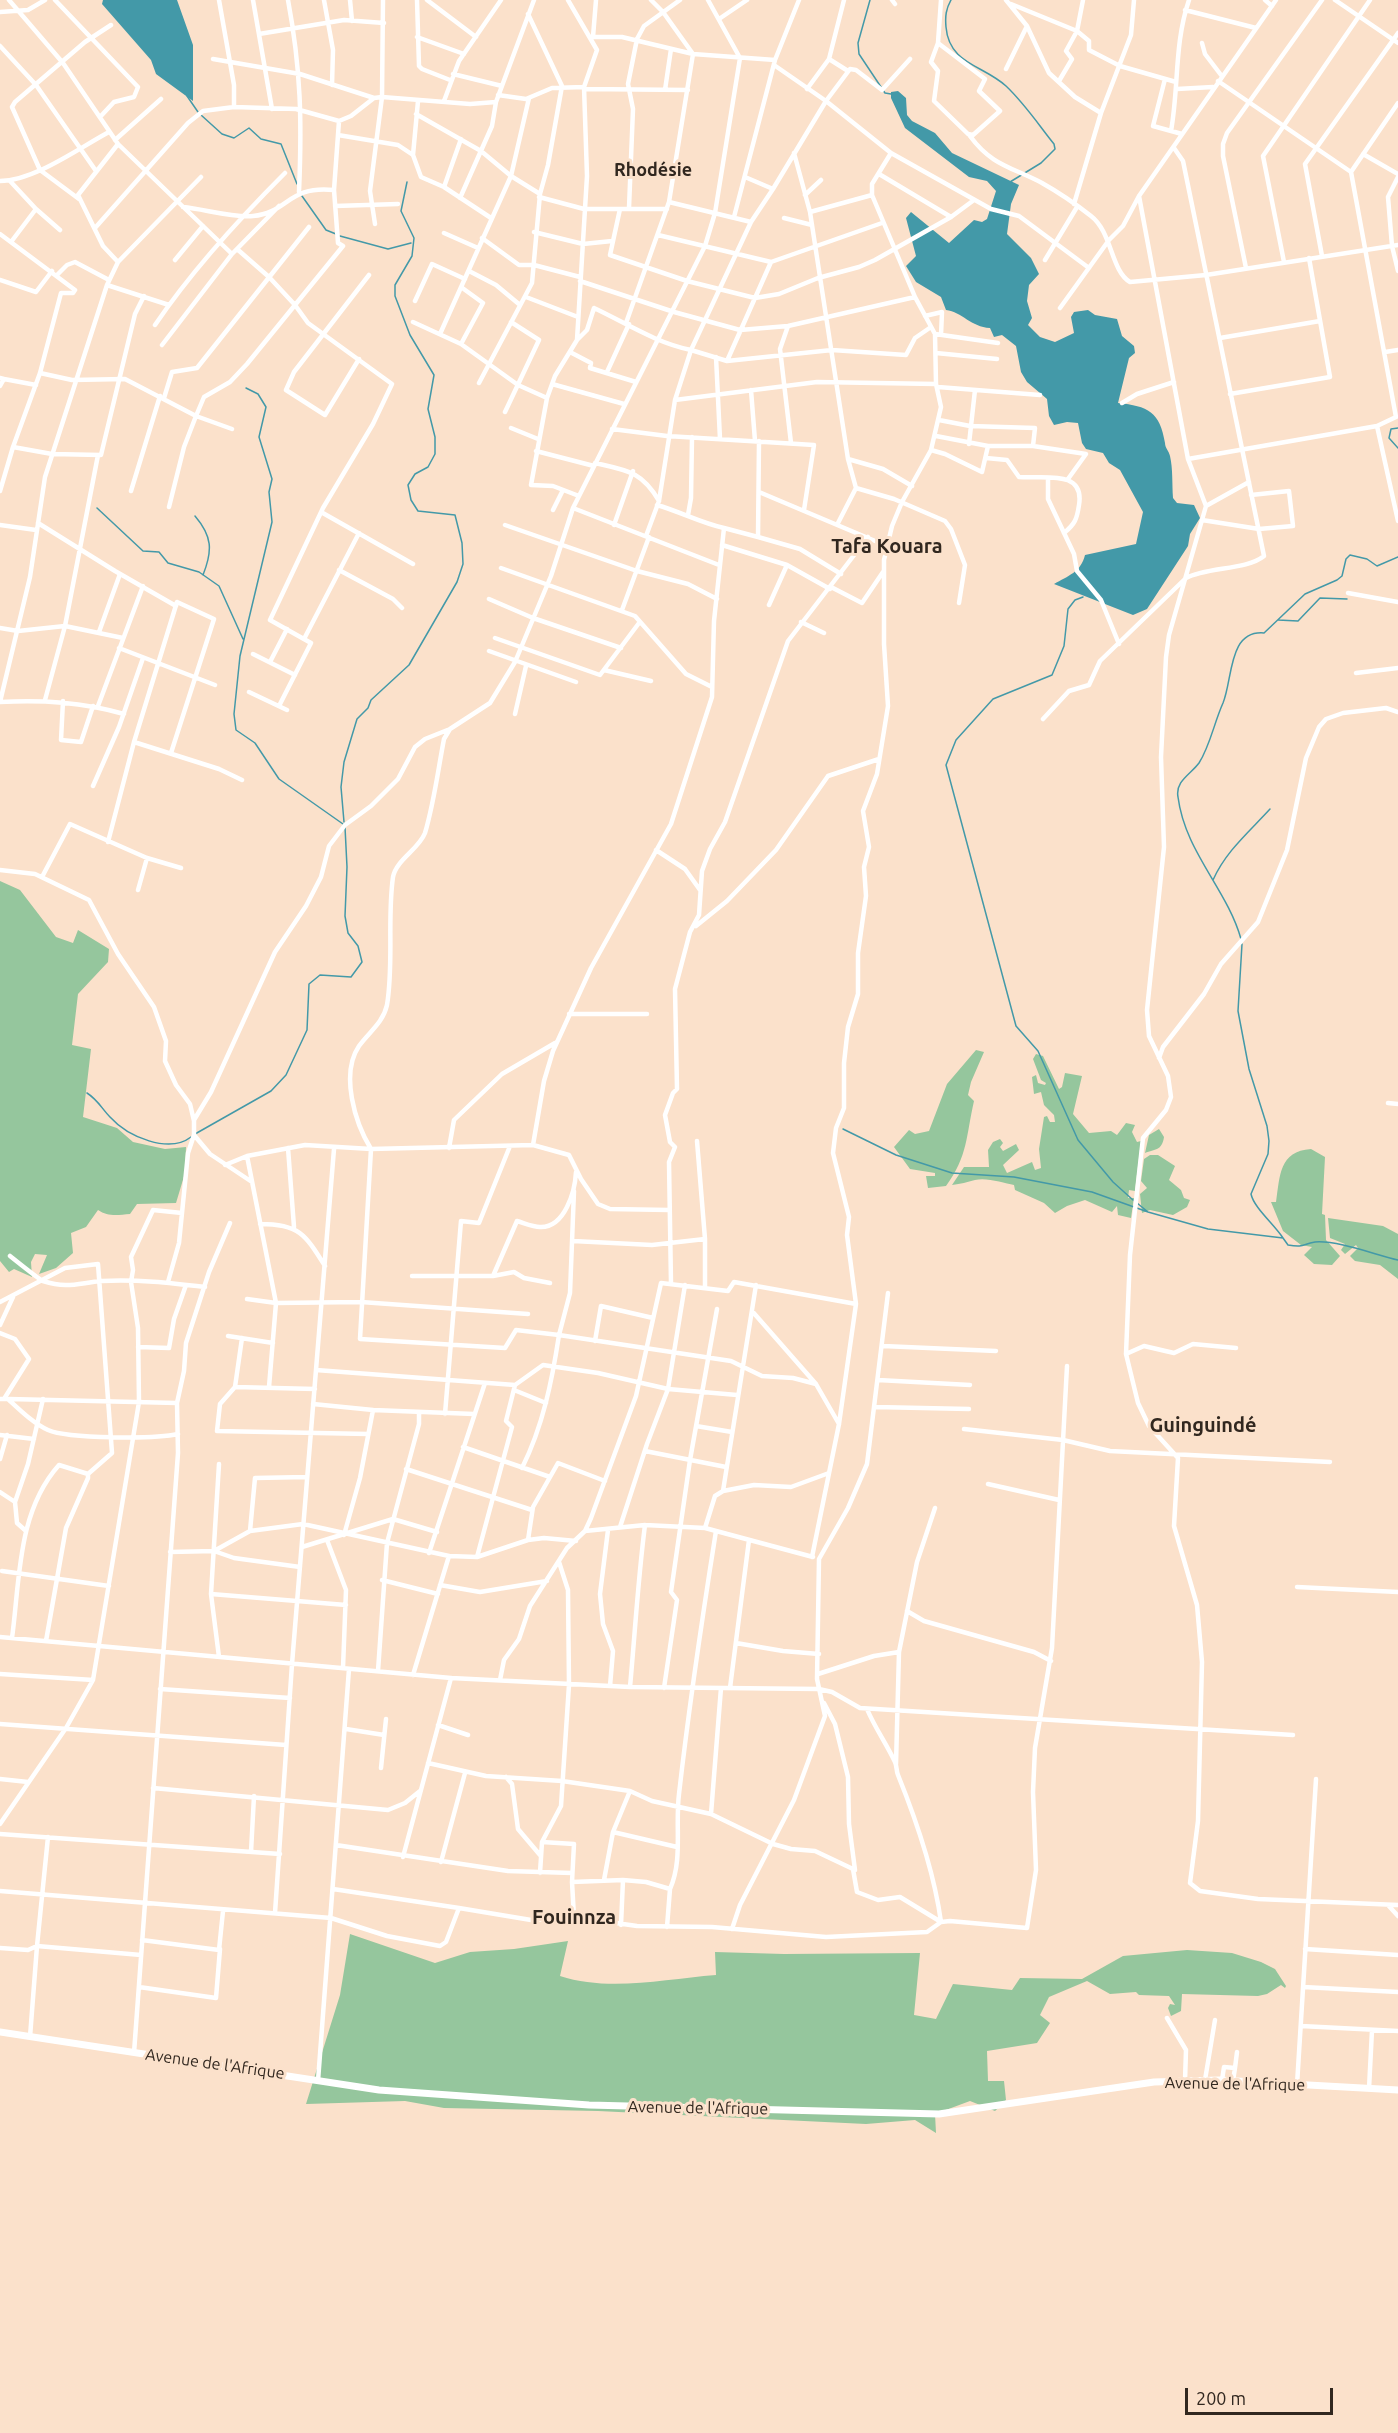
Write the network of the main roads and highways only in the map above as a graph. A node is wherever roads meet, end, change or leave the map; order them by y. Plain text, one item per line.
1 (0, 2032) edge
2 (1398, 2090) edge

1 - 2 main road, Avenue de l'Afrique

